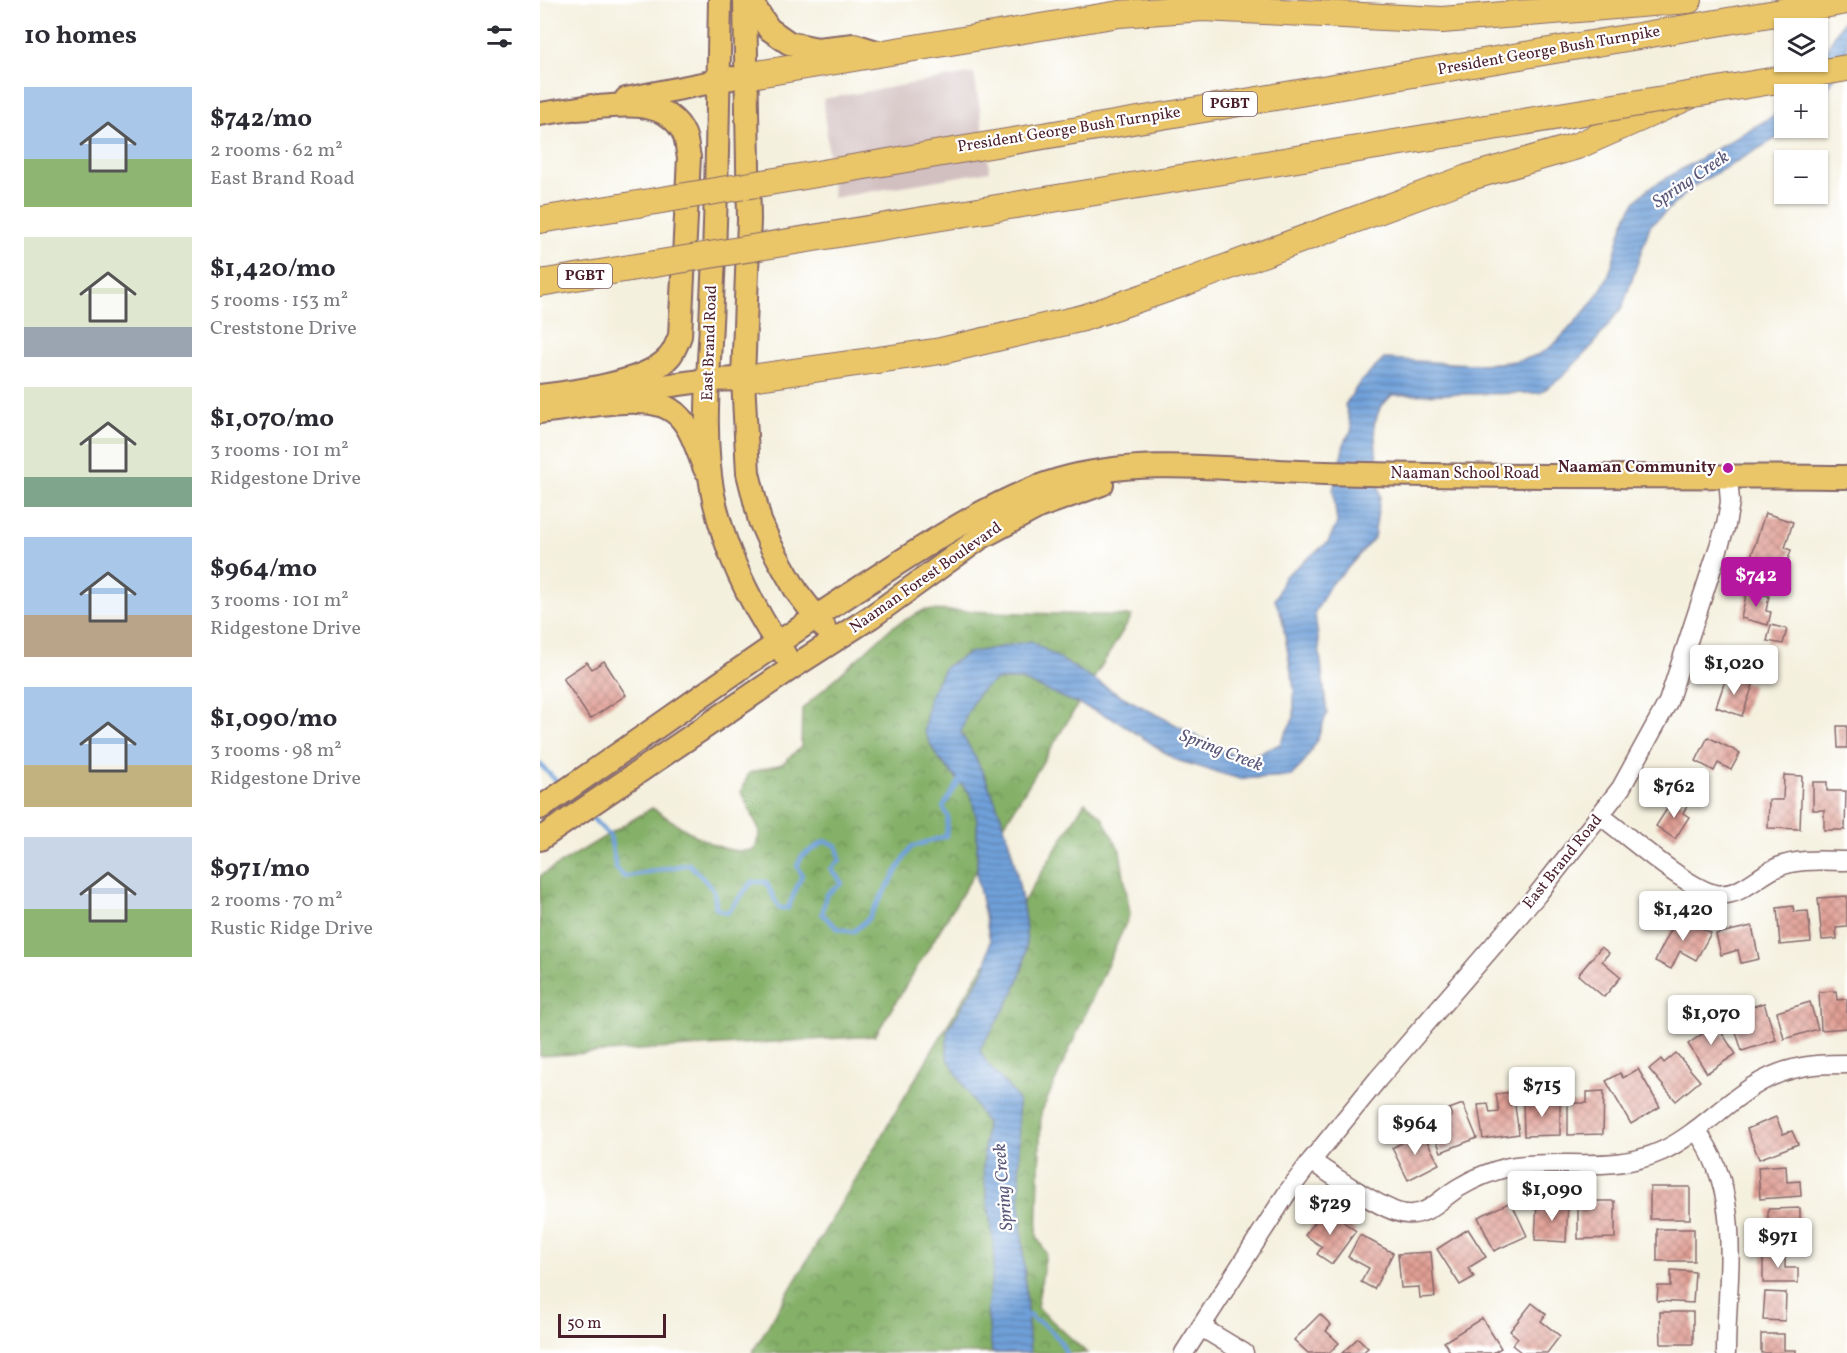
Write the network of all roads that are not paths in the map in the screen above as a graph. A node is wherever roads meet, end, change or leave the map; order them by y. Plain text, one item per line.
1 (720, 0) edge
2 (745, 0) edge
3 (750, 0) edge
4 (1689, 0) edge
5 (1847, 1) edge
6 (882, 53) junction
7 (1847, 68) edge
8 (745, 75) junction
9 (719, 80) junction
10 (1694, 94) junction
11 (577, 108) junction
12 (540, 114) edge
13 (540, 220) edge
14 (540, 283) edge
15 (743, 379) junction
16 (708, 380) junction
17 (540, 396) edge
18 (540, 404) edge
19 (540, 412) edge
20 (1155, 468) junction
21 (1728, 476) junction
22 (1847, 477) edge
23 (711, 482) junction
24 (816, 616) junction
25 (834, 640) junction
26 (777, 643) junction
27 (793, 666) junction
28 (540, 808) edge
29 (1601, 816) junction
30 (540, 839) edge
31 (1847, 861) edge
32 (1847, 1064) edge
33 (1696, 1130) junction
34 (1311, 1161) junction
35 (1201, 1327) junction
36 (1184, 1353) edge
37 (1244, 1353) edge
38 (1726, 1353) edge

1 - 9 main road, East Brand Road
2 - 8 main road, East Brand Road
3 - 6 main road
4 - 6 highway
5 - 13 highway, President George Bush Turnpike / PGBT, bridge
6 - 8 highway
7 - 10 highway, PGBT
8 - 9 main road
8 - 15 main road, East Brand Road
9 - 11 main road
9 - 16 main road, East Brand Road
10 - 14 highway, PGBT, bridge
10 - 15 highway, bridge
11 - 12 main road
11 - 17 main road
15 - 16 main road
15 - 24 main road, East Brand Road
16 - 18 main road
16 - 23 main road, East Brand Road
19 - 23 main road
20 - 21 main road, Naaman School Road
20 - 24 main road, Naaman Forest Boulevard
20 - 25 main road, Naaman Forest Boulevard
21 - 22 main road, Naaman School Road
21 - 29 street, East Brand Road
23 - 26 main road, East Brand Road
24 - 25 main road, East Brand Road
24 - 26 main road, Naaman Forest Boulevard
25 - 27 main road, Naaman Forest Boulevard
26 - 27 main road, East Brand Road
26 - 28 main road, Naaman Forest Boulevard
27 - 30 main road, Naaman Forest Boulevard
29 - 31 street
29 - 34 street, East Brand Road
32 - 33 street
33 - 34 street
33 - 38 street
34 - 35 street, East Brand Road
35 - 36 street, East Brand Road
35 - 37 street

